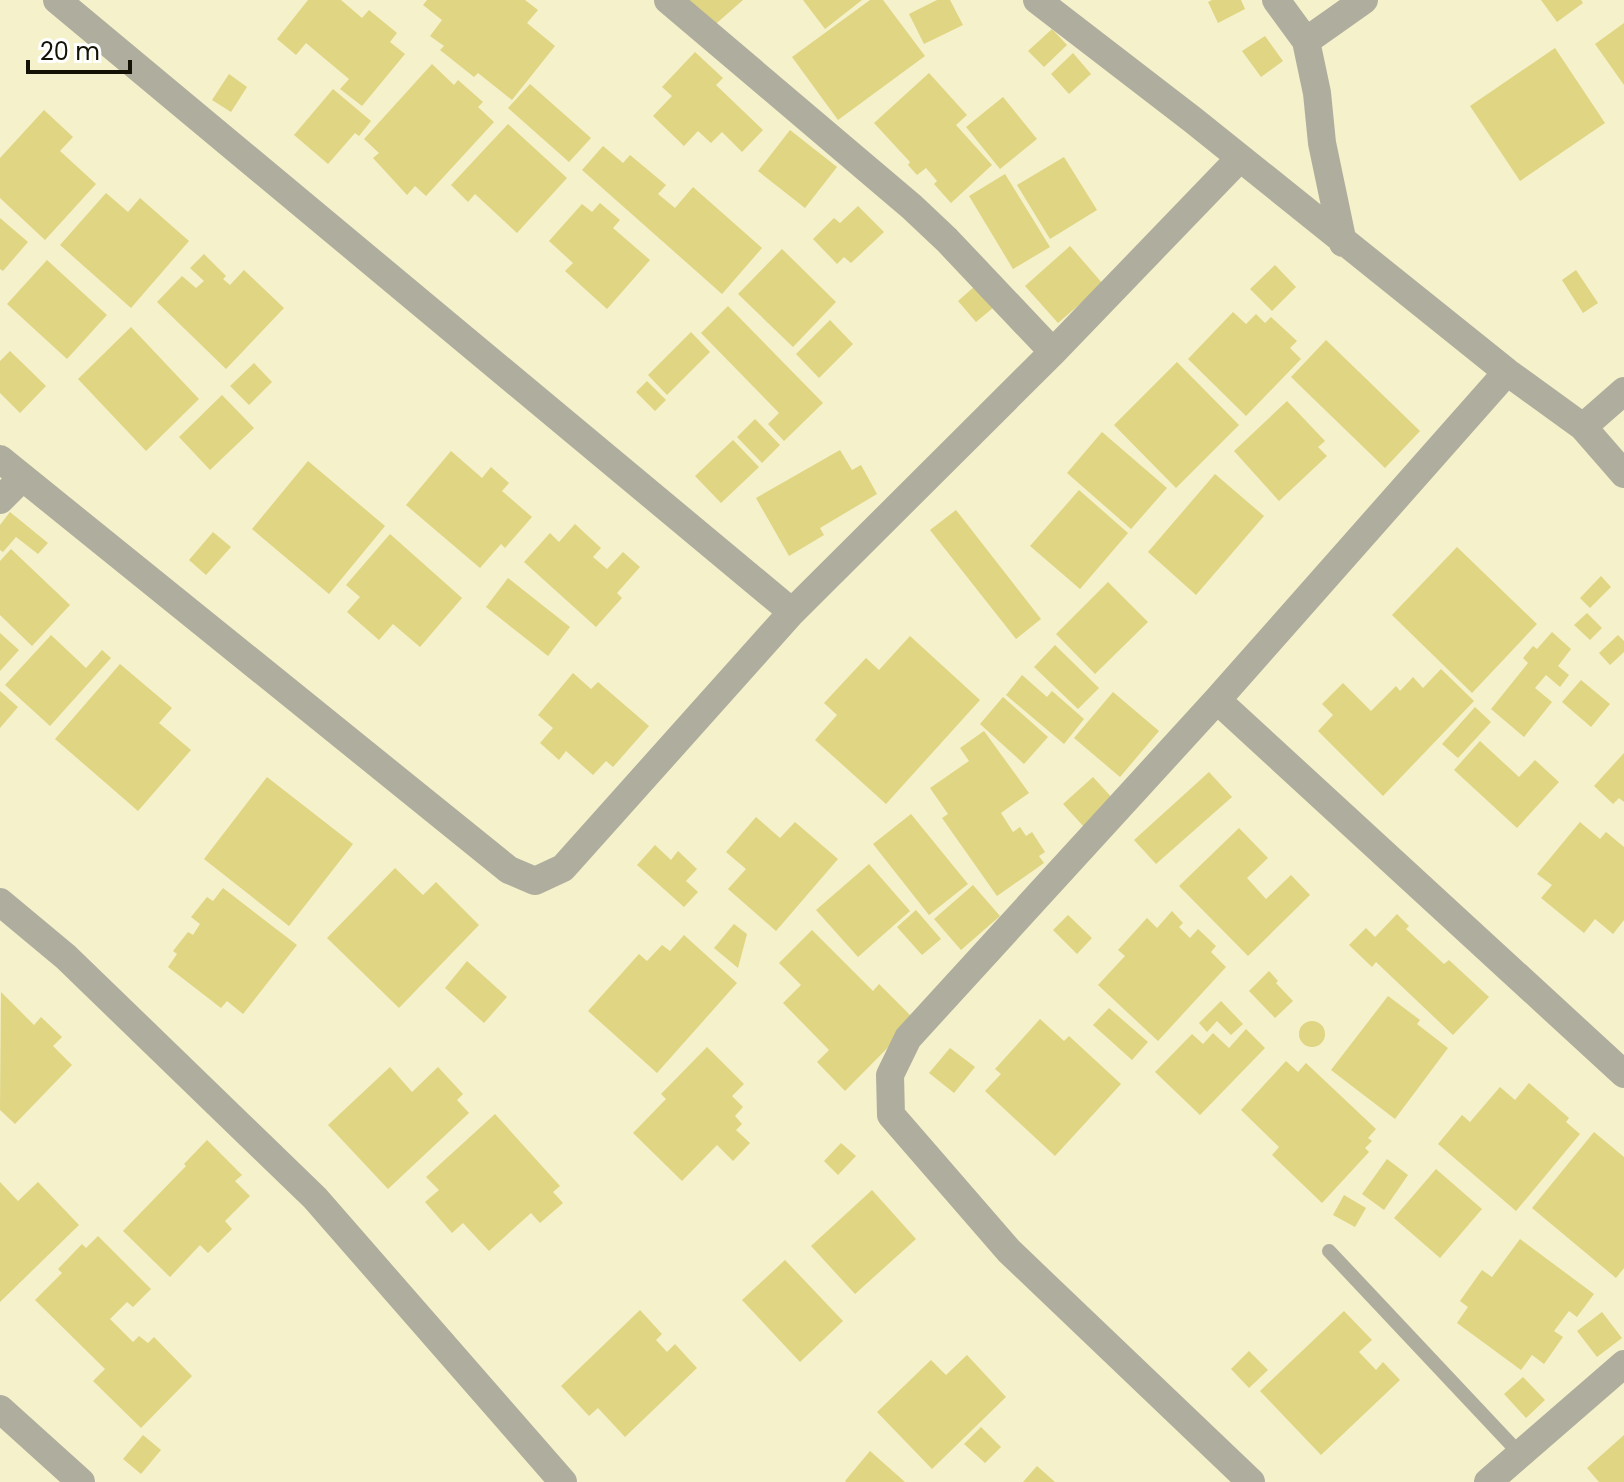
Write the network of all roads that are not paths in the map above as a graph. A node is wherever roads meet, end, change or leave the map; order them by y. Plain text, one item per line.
1 (57, 0) edge
2 (668, 0) edge
3 (1037, 0) edge
4 (1276, 0) edge
5 (1364, 0) edge
6 (1306, 41) junction
7 (1239, 159) junction
8 (1343, 243) junction
9 (1053, 352) junction
10 (1507, 372) junction
11 (1624, 391) edge
12 (1583, 427) junction
13 (0, 459) edge
14 (1624, 474) edge
15 (22, 478) junction
16 (0, 500) edge
17 (792, 612) junction
18 (1217, 700) junction
19 (0, 902) edge
20 (1624, 1074) edge
21 (1329, 1251) dead end
22 (1624, 1364) edge
23 (0, 1409) edge
24 (1520, 1454) junction
25 (81, 1482) edge
26 (563, 1482) edge
27 (1251, 1482) edge
28 (1488, 1482) edge

1 - 17 street
2 - 9 street
3 - 7 street
4 - 6 street
5 - 6 street
6 - 8 street
7 - 8 street
7 - 9 street
8 - 10 street
9 - 17 street
10 - 12 street
10 - 18 street
11 - 12 street
12 - 14 street
13 - 15 street
15 - 16 street
15 - 17 street
18 - 20 street
18 - 27 street
19 - 26 street
21 - 24 lane
22 - 24 street
23 - 25 street
24 - 28 street

